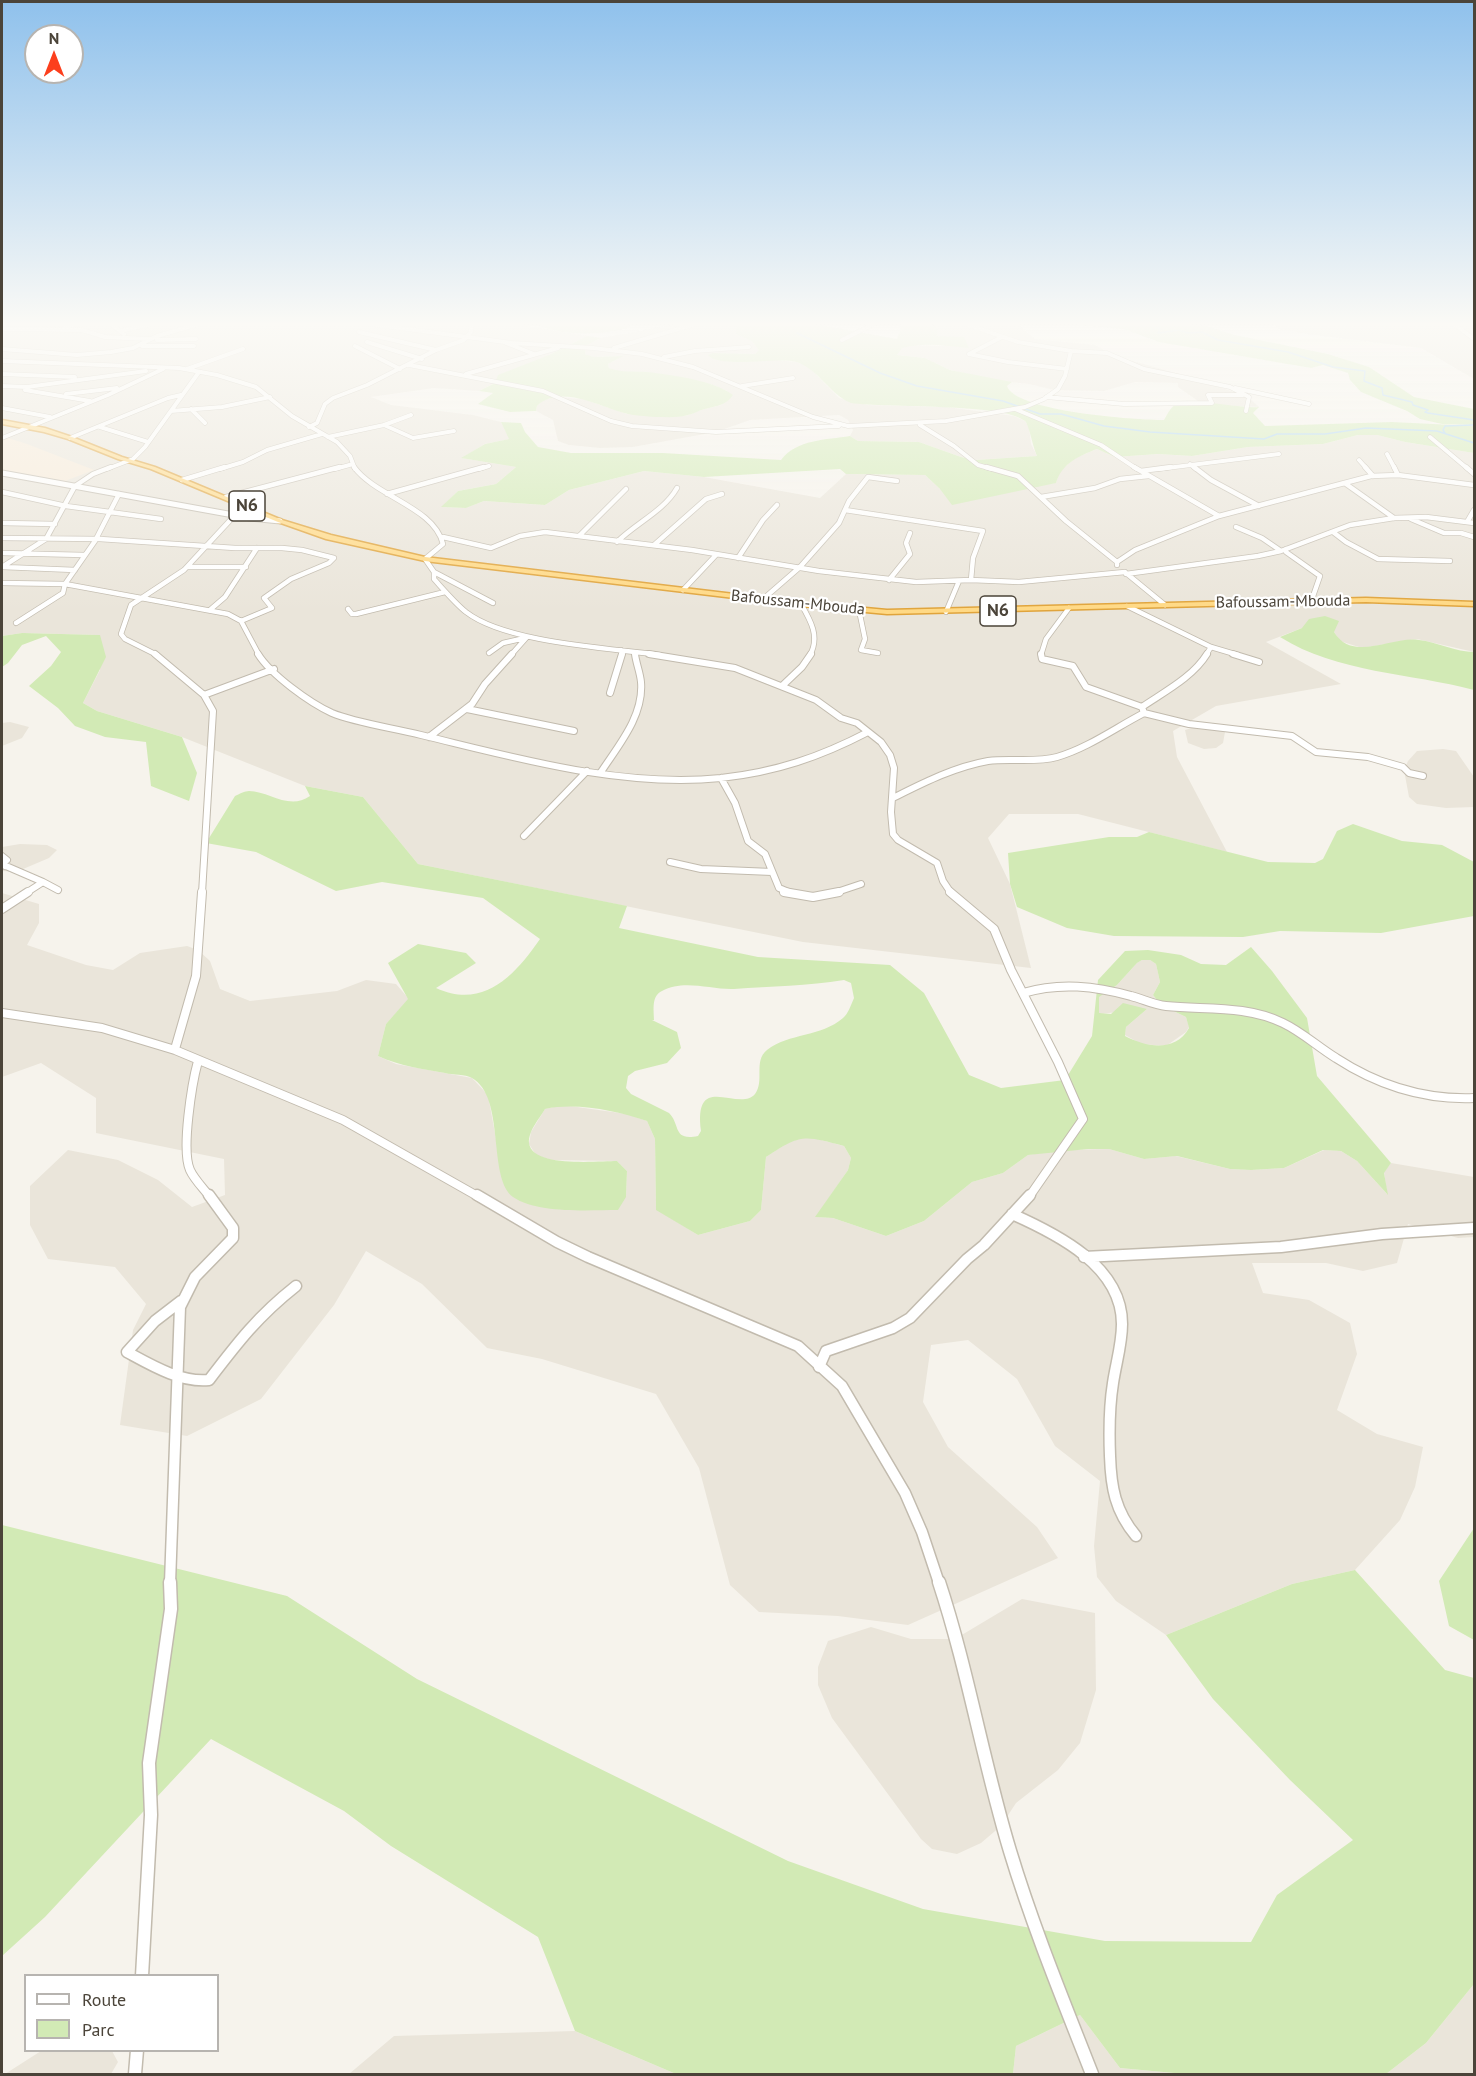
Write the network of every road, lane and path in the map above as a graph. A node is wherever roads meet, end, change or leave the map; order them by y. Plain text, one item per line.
1 (47, 419) edge
2 (119, 419) edge
3 (165, 419) edge
4 (202, 419) edge
5 (296, 419) edge
6 (319, 419) edge
7 (401, 419) edge
8 (606, 419) edge
9 (826, 419) edge
10 (956, 419) edge
11 (1039, 419) edge
12 (2, 421) edge
13 (206, 423) dead end
14 (384, 425) junction
15 (920, 425) junction
16 (29, 426) junction
17 (845, 426) junction
18 (100, 427) junction
19 (309, 427) junction
20 (454, 431) dead end
21 (322, 434) junction
22 (73, 437) junction
23 (328, 437) junction
24 (1430, 437) dead end
25 (2, 438) edge
26 (148, 442) junction
27 (1279, 454) dead end
28 (1387, 454) dead end
29 (1359, 460) dead end
30 (134, 461) junction
31 (353, 464) junction
32 (1190, 464) junction
33 (489, 466) dead end
34 (1140, 471) junction
35 (2, 472) edge
36 (1474, 474) edge
37 (1398, 475) junction
38 (1148, 476) junction
39 (1373, 476) junction
40 (182, 480) junction
41 (897, 481) dead end
42 (1346, 484) junction
43 (1474, 485) edge
44 (75, 486) junction
45 (677, 488) dead end
46 (626, 489) dead end
47 (2, 492) edge
48 (118, 494) junction
49 (387, 494) junction
50 (722, 494) dead end
51 (225, 497) junction
52 (1041, 497) junction
53 (777, 505) dead end
54 (66, 506) junction
55 (1259, 506) junction
56 (845, 510) junction
57 (1474, 510) edge
58 (110, 513) junction
59 (235, 515) junction
60 (1219, 516) junction
61 (1407, 517) junction
62 (1394, 518) junction
63 (161, 519) dead end
64 (280, 521) junction
65 (1467, 522) junction
66 (2, 523) edge
67 (1474, 523) edge
68 (55, 524) junction
69 (1236, 527) dead end
70 (1333, 532) junction
71 (910, 533) dead end
72 (579, 536) junction
73 (443, 537) junction
74 (1474, 537) edge
75 (2, 538) edge
76 (46, 539) junction
77 (95, 539) junction
78 (617, 542) junction
79 (654, 545) junction
80 (206, 547) junction
81 (257, 548) junction
82 (1283, 550) junction
83 (2, 553) edge
84 (24, 553) junction
85 (84, 555) junction
86 (716, 555) junction
87 (738, 558) junction
88 (425, 559) junction
89 (1450, 561) dead end
90 (1117, 562) junction
91 (2, 567) edge
92 (187, 567) junction
93 (246, 567) junction
94 (800, 567) junction
95 (75, 570) junction
96 (434, 572) junction
97 (1126, 573) junction
98 (889, 580) junction
99 (971, 580) junction
100 (959, 581) junction
101 (2, 583) edge
102 (65, 584) junction
103 (683, 590) junction
104 (446, 592) junction
105 (141, 598) junction
106 (762, 600) junction
107 (1311, 602) junction
108 (493, 603) dead end
109 (801, 604) junction
110 (1474, 604) edge
111 (1166, 605) junction
112 (1127, 606) junction
113 (1069, 608) junction
114 (211, 609) junction
115 (348, 609) dead end
116 (859, 610) junction
117 (946, 612) junction
118 (241, 621) junction
119 (16, 623) dead end
120 (527, 637) junction
121 (1211, 647) junction
122 (621, 650) junction
123 (635, 652) junction
124 (489, 653) dead end
125 (878, 653) dead end
126 (1259, 662) dead end
127 (274, 669) junction
128 (782, 686) junction
129 (610, 693) dead end
130 (204, 695) junction
131 (467, 709) junction
132 (1143, 710) junction
133 (574, 731) dead end
134 (868, 732) junction
135 (429, 737) junction
136 (587, 771) junction
137 (601, 772) junction
138 (1423, 776) dead end
139 (721, 778) junction
140 (893, 798) junction
141 (524, 836) dead end
142 (2, 856) edge
143 (670, 862) dead end
144 (4, 866) edge
145 (772, 872) junction
146 (42, 882) junction
147 (861, 884) dead end
148 (58, 890) dead end
149 (2, 909) edge
150 (1023, 993) junction
151 (2, 1013) edge
152 (175, 1049) junction
153 (198, 1061) junction
154 (1474, 1098) edge
155 (1012, 1214) junction
156 (1474, 1228) edge
157 (1084, 1257) junction
158 (296, 1286) dead end
159 (182, 1301) junction
160 (819, 1367) junction
161 (177, 1374) junction
162 (1136, 1536) dead end
163 (142, 1974) edge
164 (137, 2052) edge
165 (135, 2074) edge
166 (1092, 2074) edge

1 - 16 street
2 - 18 street
3 - 26 street
4 - 13 street
5 - 19 street
6 - 19 street
7 - 14 street
8 - 17 street
9 - 17 street
10 - 15 street
11 - 34 street
12 - 16 highway, Bafoussam-Mbouda / N6
14 - 20 street
14 - 23 street
15 - 17 street
15 - 52 street
16 - 22 highway, Bafoussam-Mbouda / N6
16 - 25 street
18 - 22 street
18 - 26 street
19 - 21 street
21 - 23 street
21 - 40 street
22 - 30 highway, Bafoussam-Mbouda / N6
23 - 31 street
24 - 36 street
26 - 30 street
27 - 32 street
28 - 37 street
29 - 39 street
30 - 40 highway, Bafoussam-Mbouda / N6
30 - 44 street
31 - 49 street
31 - 51 street
32 - 34 street
32 - 55 street
33 - 49 street
34 - 38 street
35 - 44 street
37 - 39 street
37 - 43 street
38 - 52 street
38 - 60 street
39 - 42 street
40 - 51 highway, Bafoussam-Mbouda / N6
41 - 56 street
42 - 55 street
42 - 62 street
44 - 48 street
44 - 54 street
45 - 78 street
46 - 72 street
47 - 54 street
48 - 58 street
48 - 59 street
49 - 73 street
50 - 79 street
51 - 64 highway, Bafoussam-Mbouda / N6
52 - 90 street
53 - 87 street
54 - 58 street
54 - 68 street
55 - 60 street
56 - 94 street
56 - 99 street
57 - 65 street
58 - 63 street
58 - 77 street
59 - 64 street
59 - 80 street
60 - 90 street
61 - 62 street
61 - 65 street
61 - 74 street
62 - 70 street
64 - 88 highway, Bafoussam-Mbouda / N6
65 - 67 street
66 - 68 street
68 - 76 street
69 - 82 street
70 - 82 street
70 - 89 street
71 - 98 street
72 - 73 street
72 - 78 street
73 - 88 street
75 - 76 street
76 - 77 street
76 - 84 street
77 - 80 street
77 - 85 street
78 - 79 street
79 - 86 street
80 - 81 street
80 - 92 street
81 - 93 street
81 - 118 street
82 - 97 street
82 - 107 street
83 - 84 street
84 - 85 street
84 - 91 street
85 - 95 street
86 - 87 street
86 - 103 street
87 - 94 street
88 - 96 street
88 - 103 highway, Bafoussam-Mbouda / N6
90 - 97 street
91 - 95 street
92 - 93 street
92 - 105 street
93 - 114 street
94 - 98 street
94 - 106 street
95 - 102 street
96 - 104 street
96 - 108 street
97 - 99 street
97 - 111 street
98 - 100 street
99 - 100 street
100 - 117 street
101 - 102 street
102 - 105 street
102 - 119 street
103 - 106 highway, Bafoussam-Mbouda / N6
104 - 115 street
104 - 120 street
105 - 114 street
105 - 130 street
106 - 109 highway, Bafoussam-Mbouda / N6
107 - 110 highway, Bafoussam-Mbouda / N6
107 - 111 highway, Bafoussam-Mbouda / N6
109 - 116 highway, Bafoussam-Mbouda / N6
109 - 128 street
111 - 112 highway, Bafoussam-Mbouda / N6
112 - 113 highway, Bafoussam-Mbouda / N6
112 - 121 street
113 - 117 highway, Bafoussam-Mbouda / N6
113 - 132 street
114 - 118 street
116 - 117 highway, Bafoussam-Mbouda / N6
116 - 125 street
118 - 127 street
120 - 122 street
120 - 124 street
120 - 131 street
121 - 126 street
121 - 132 street
122 - 123 street
122 - 129 street
123 - 128 street
123 - 137 street
127 - 130 street
127 - 135 street
128 - 134 street
130 - 152 street
131 - 133 street
131 - 135 street
132 - 138 street
132 - 140 street
134 - 139 street
134 - 140 street
135 - 136 street
136 - 137 street
136 - 141 street
137 - 139 street
139 - 145 street
140 - 150 street
142 - 144 street
143 - 145 street
144 - 146 street
145 - 147 street
146 - 148 street
146 - 149 street
150 - 154 street
150 - 155 street
151 - 152 street
152 - 153 street
153 - 159 street
153 - 160 street
155 - 157 street
155 - 160 street
156 - 157 street
157 - 162 street
158 - 161 street
159 - 161 street
159 - 161 street
160 - 166 street
161 - 163 street
164 - 165 street

